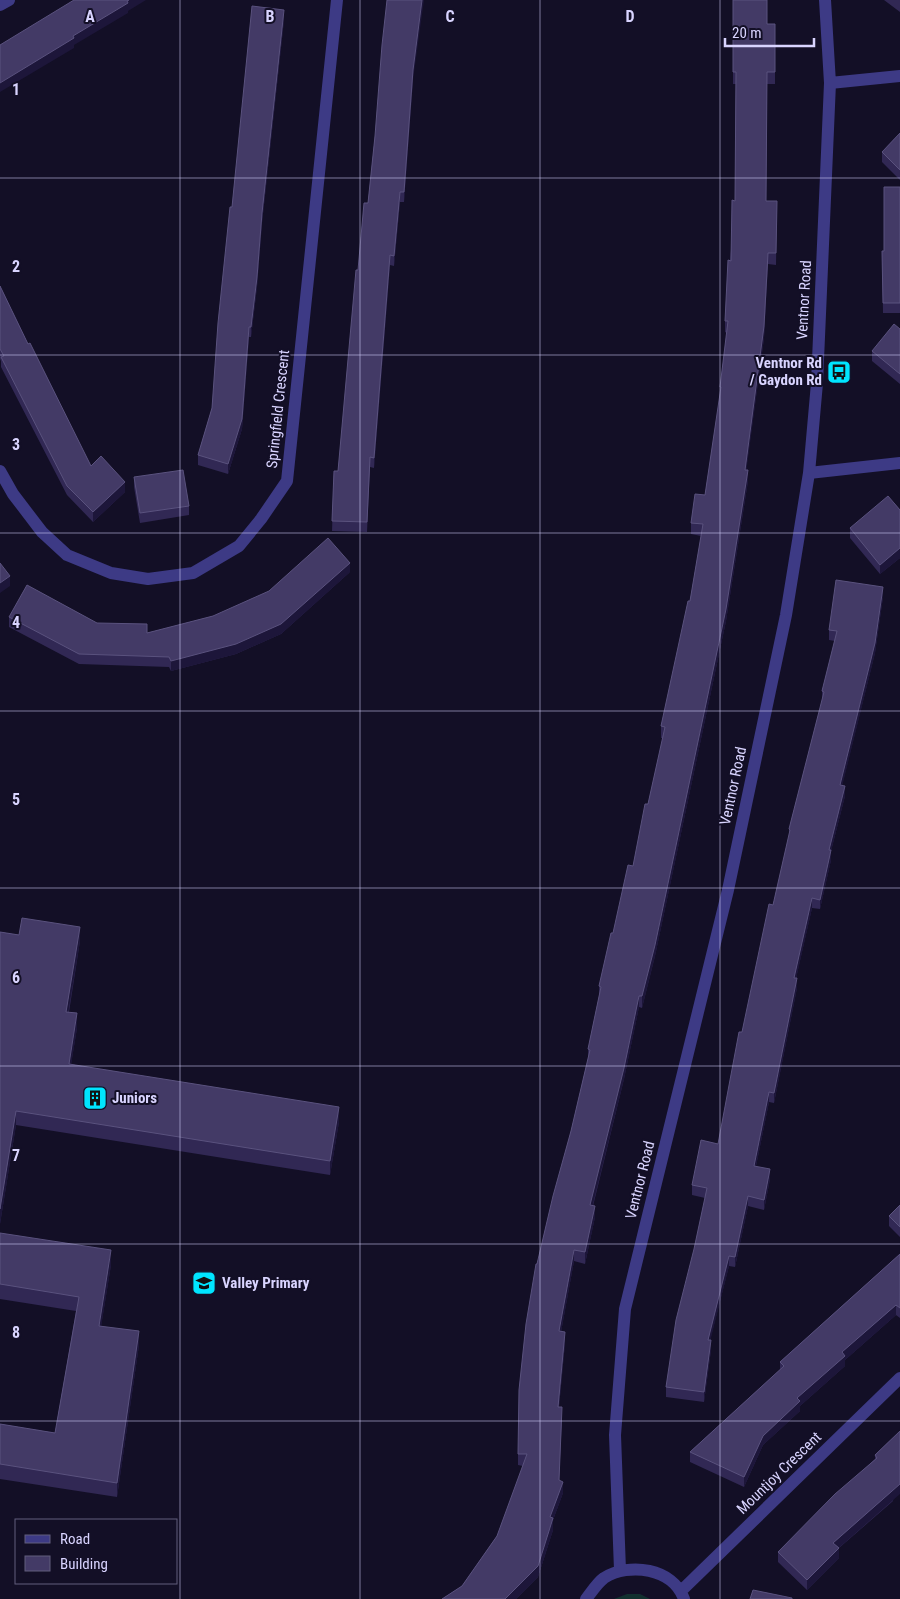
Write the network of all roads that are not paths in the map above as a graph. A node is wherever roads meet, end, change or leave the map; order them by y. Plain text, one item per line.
1 (9, 0) edge
2 (337, 0) edge
3 (825, 0) edge
4 (0, 5) edge
5 (900, 76) edge
6 (830, 83) junction
7 (900, 463) edge
8 (0, 471) edge
9 (809, 473) junction
10 (900, 1378) edge
11 (620, 1570) junction
12 (682, 1595) edge
13 (586, 1599) edge

1 - 4 street
2 - 8 street, Springfield Crescent
3 - 6 street, Ventnor Road
5 - 6 street
6 - 9 street, Ventnor Road
7 - 9 street
9 - 11 street, Ventnor Road
10 - 12 street, Mountjoy Crescent
11 - 12 street
11 - 13 street

